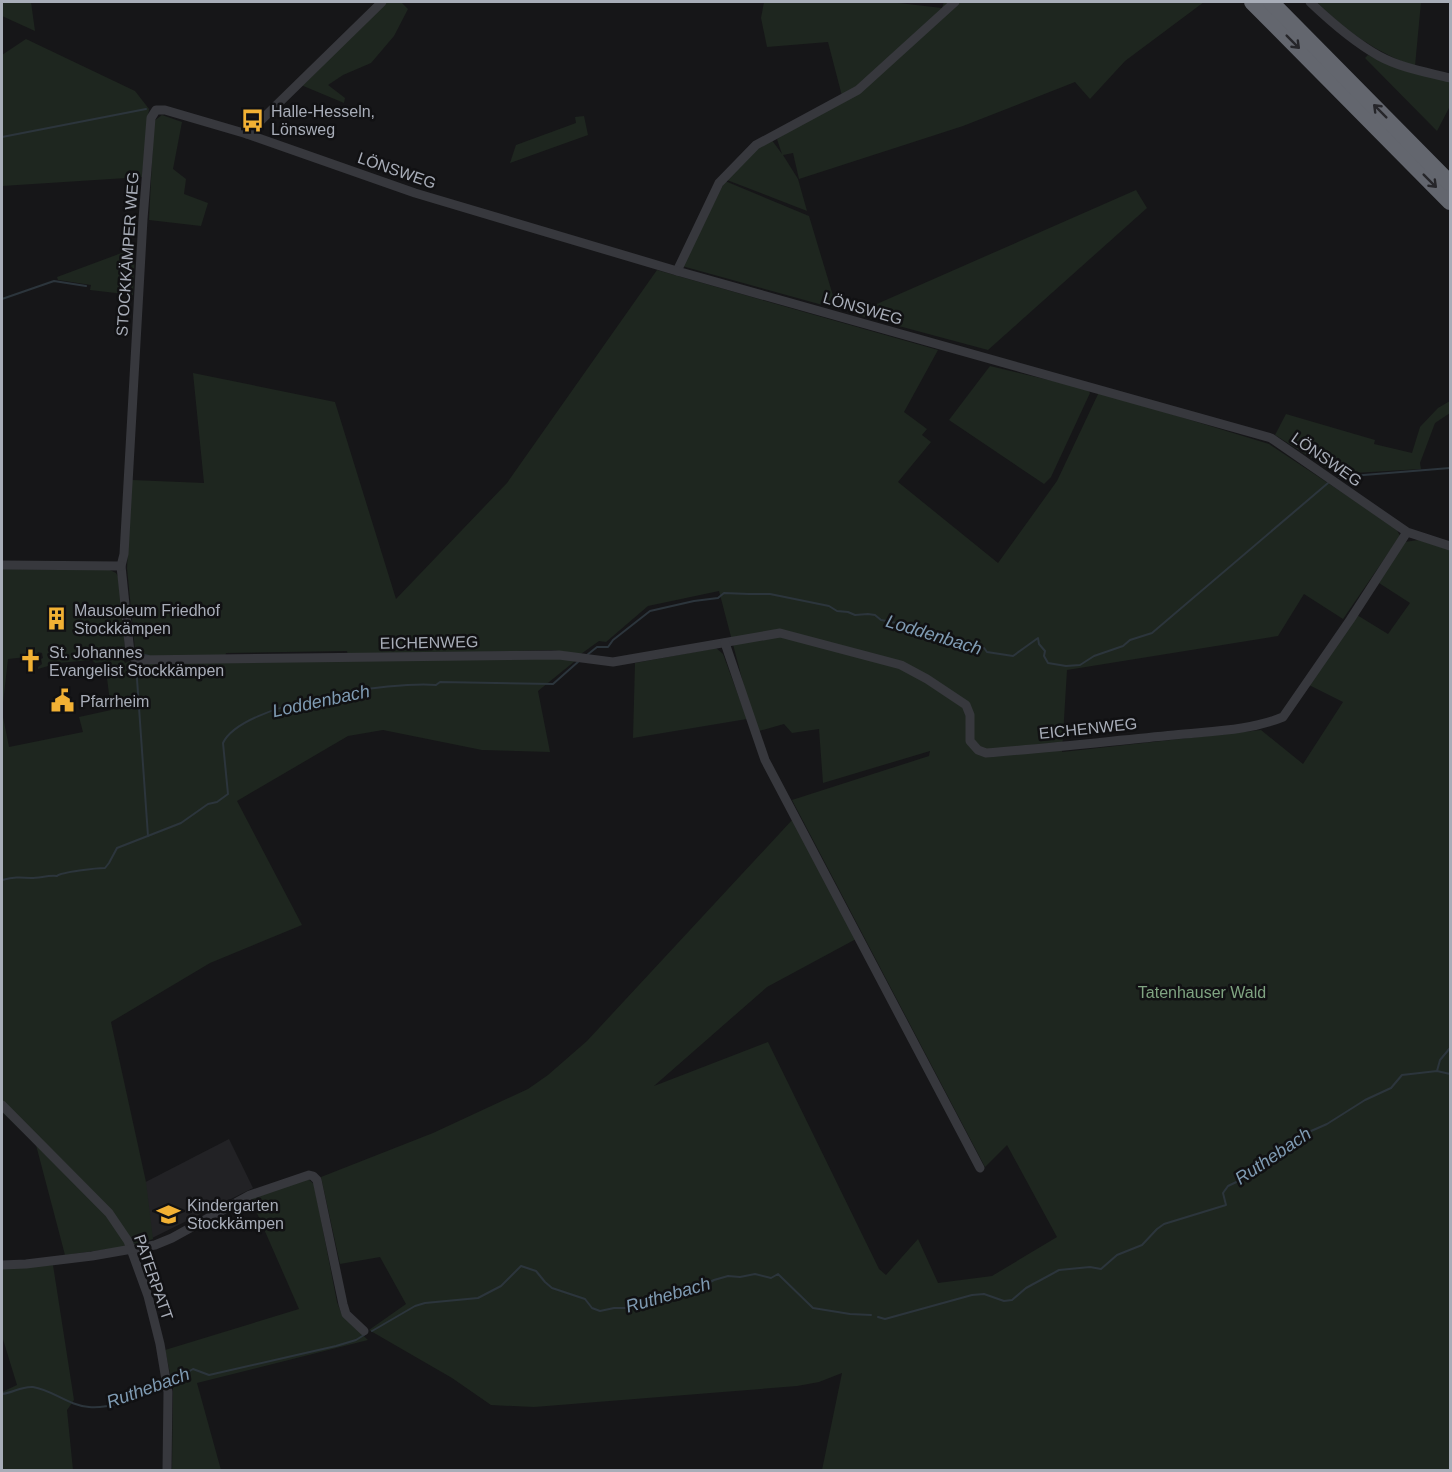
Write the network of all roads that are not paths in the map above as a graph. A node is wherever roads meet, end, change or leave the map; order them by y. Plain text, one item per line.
1 (382, 2) edge
2 (955, 2) edge
3 (1252, 2) edge
4 (1271, 2) edge
5 (1310, 2) edge
6 (1450, 78) edge
7 (247, 134) junction
8 (1450, 183) edge
9 (1450, 202) edge
10 (677, 271) junction
11 (1407, 532) junction
12 (1450, 546) edge
13 (2, 565) edge
14 (121, 566) junction
15 (725, 643) junction
16 (2, 1105) edge
17 (980, 1168) dead end
18 (131, 1251) junction
19 (2, 1265) edge
20 (364, 1331) dead end
21 (167, 1470) edge

1 - 7 street
2 - 10 street
3 -> 9 highway
8 -> 4 highway
5 - 6 street
7 - 10 street, LÖNSWEG
7 - 14 street, STOCKKÄMPER WEG
10 - 11 street, LÖNSWEG
11 - 12 street, LÖNSWEG
11 - 15 street, EICHENWEG
13 - 14 street
14 - 15 street, EICHENWEG
15 - 17 street
16 - 18 street, PATERPATT
18 - 19 street
18 - 20 street
18 - 21 street, PATERPATT

